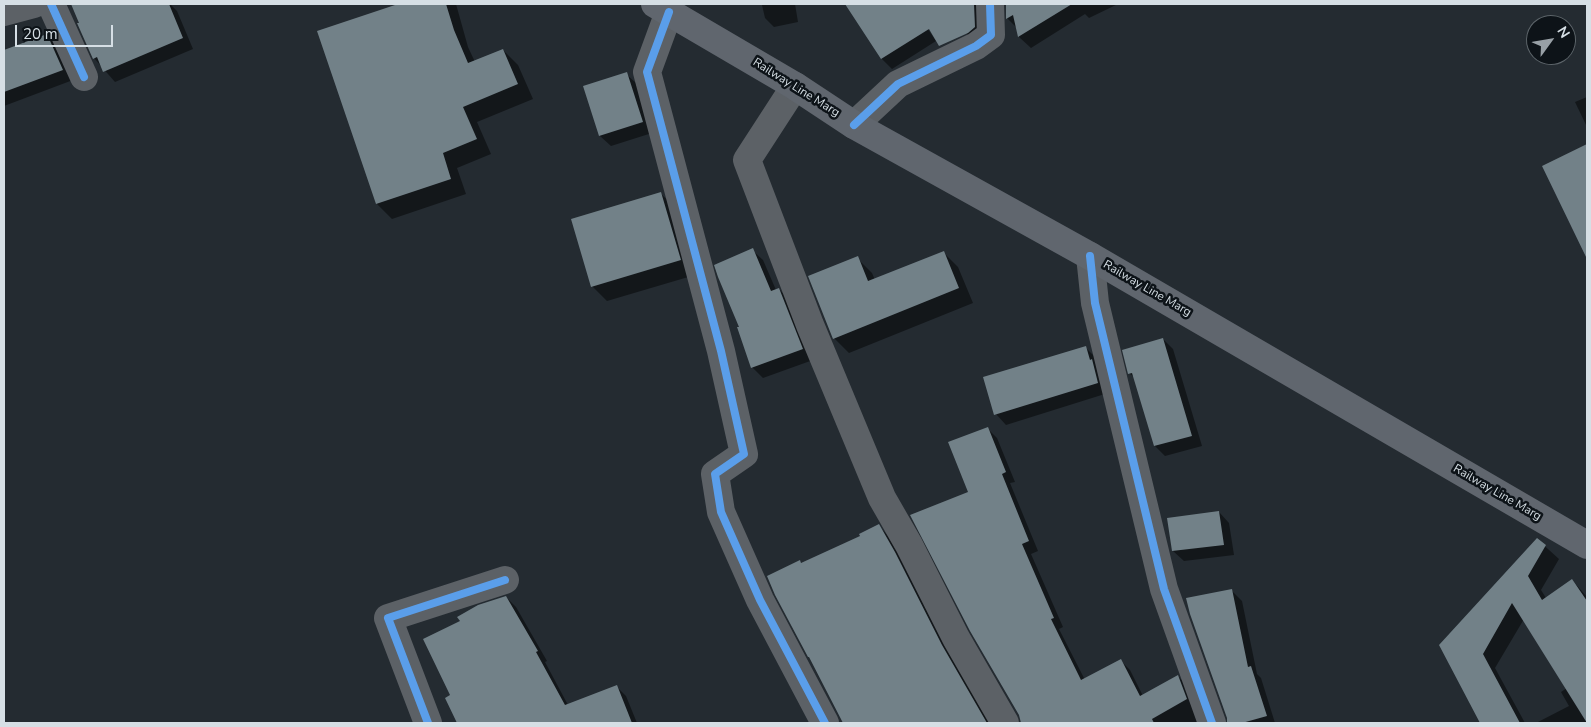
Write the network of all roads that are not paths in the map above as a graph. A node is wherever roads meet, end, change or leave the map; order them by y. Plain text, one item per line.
1 (34, 4) edge
2 (51, 4) edge
3 (990, 4) edge
4 (662, 8) edge
5 (4, 12) edge
6 (84, 77) dead end
7 (795, 86) junction
8 (854, 126) junction
9 (1090, 256) junction
10 (1587, 546) edge
11 (505, 580) dead end
12 (428, 723) edge
13 (825, 723) edge
14 (1005, 723) edge
15 (1212, 723) edge

1 - 5 street
2 - 6 street
3 - 8 street
4 - 7 main road, Railway Line Marg
4 - 13 street
7 - 8 main road, Railway Line Marg
7 - 14 street
8 - 9 main road, Railway Line Marg
9 - 10 main road, Railway Line Marg
9 - 15 street
11 - 12 street

